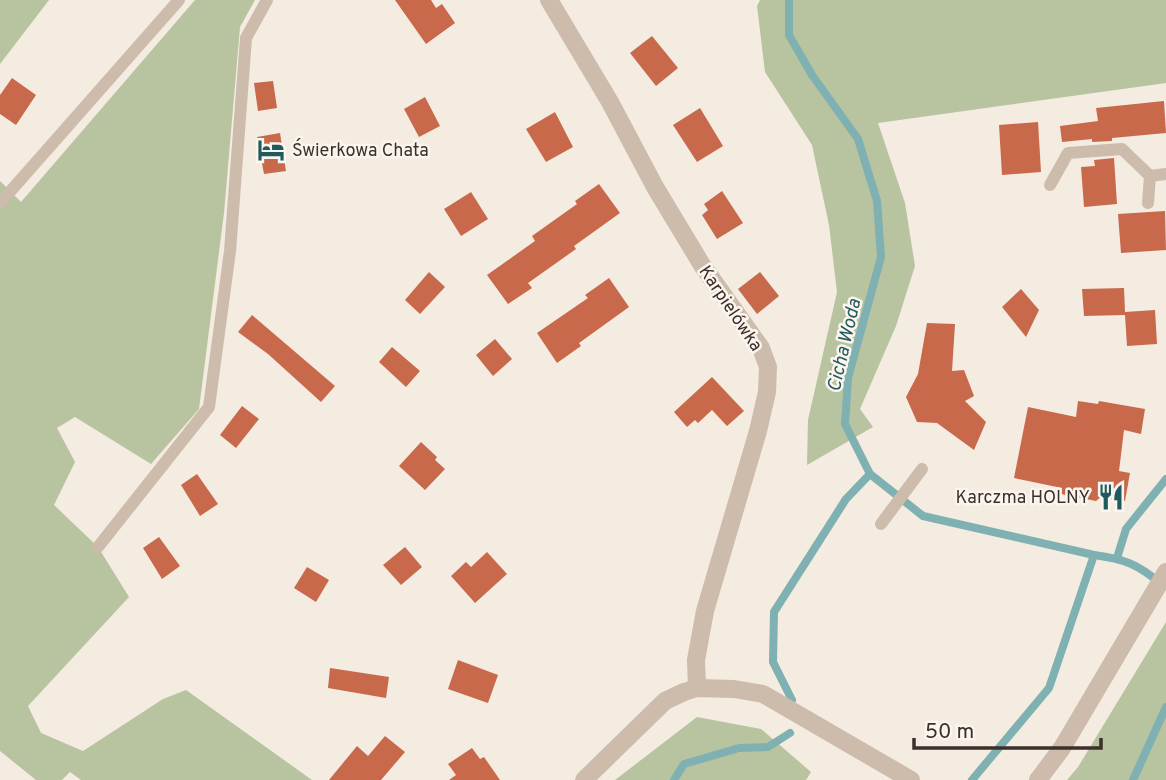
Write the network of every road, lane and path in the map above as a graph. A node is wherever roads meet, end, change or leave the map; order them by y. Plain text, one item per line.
1 (179, 0) edge
2 (267, 0) edge
3 (549, 0) edge
4 (1166, 174) edge
5 (1150, 176) junction
6 (1050, 185) dead end
7 (0, 203) edge
8 (1148, 203) dead end
9 (922, 470) dead end
10 (891, 512) dead end
11 (98, 547) dead end
12 (1166, 572) edge
13 (697, 688) junction
14 (584, 780) edge
15 (911, 780) edge
16 (1038, 780) edge

1 - 7 lane
2 - 11 lane
3 - 13 street, Karpielówka
4 - 5 lane
5 - 6 lane
5 - 8 lane
9 - 10 lane
12 - 16 street
13 - 14 street
13 - 15 street

